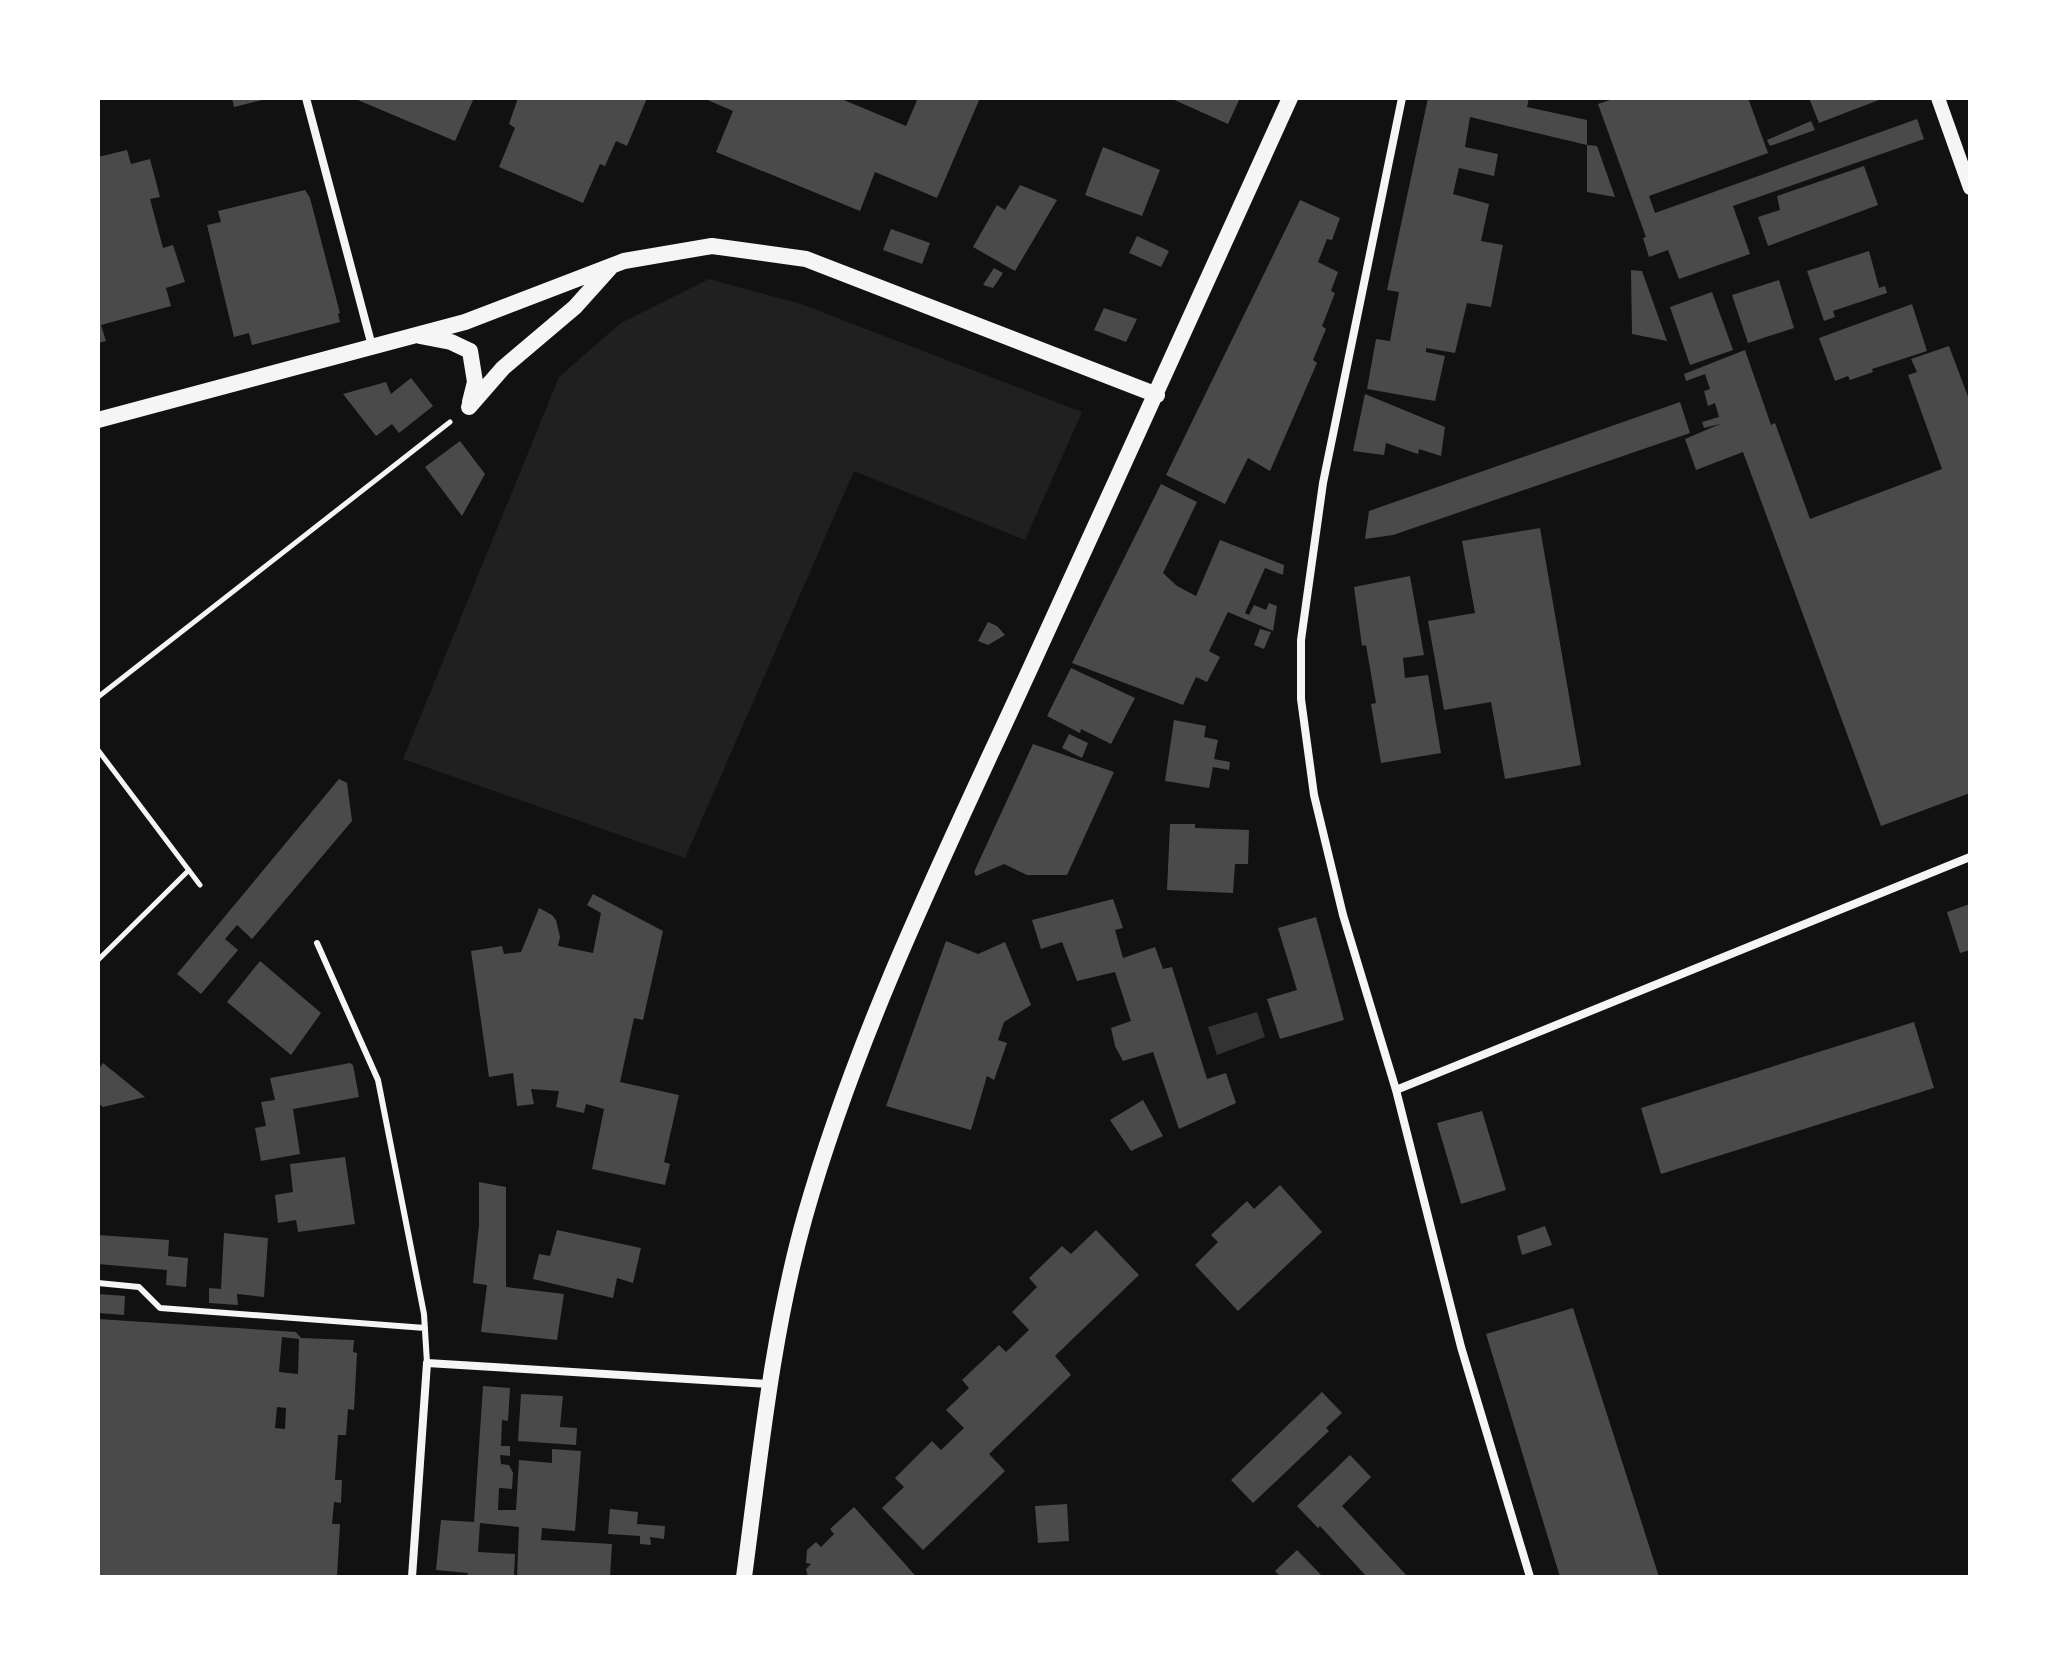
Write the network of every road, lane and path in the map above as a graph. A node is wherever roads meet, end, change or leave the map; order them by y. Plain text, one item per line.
1 (306, 98) edge
2 (1290, 98) edge
3 (1402, 98) edge
4 (1938, 98) edge
5 (1970, 188) edge
6 (612, 266) junction
7 (413, 335) junction
8 (372, 346) junction
9 (1157, 395) junction
10 (469, 407) junction
11 (98, 420) edge
12 (98, 697) edge
13 (98, 750) edge
14 (1970, 857) edge
15 (189, 870) junction
16 (200, 885) dead end
17 (317, 943) dead end
18 (98, 960) edge
19 (1396, 1090) junction
20 (98, 1283) edge
21 (425, 1328) junction
22 (427, 1363) junction
23 (770, 1384) junction
24 (412, 1577) edge
25 (744, 1577) edge
26 (1530, 1577) edge

1 - 8 street
2 - 9 main road
3 - 19 street
4 - 5 street
6 - 7 main road
6 - 9 main road
6 - 10 main road
7 - 8 main road
7 - 10 main road
8 - 11 main road
9 - 23 main road
10 - 12 path
13 - 15 path
14 - 19 street
15 - 16 path
15 - 18 path
17 - 21 lane
19 - 26 street
20 - 21 lane
21 - 22 lane
22 - 23 street
22 - 24 street
23 - 25 main road

